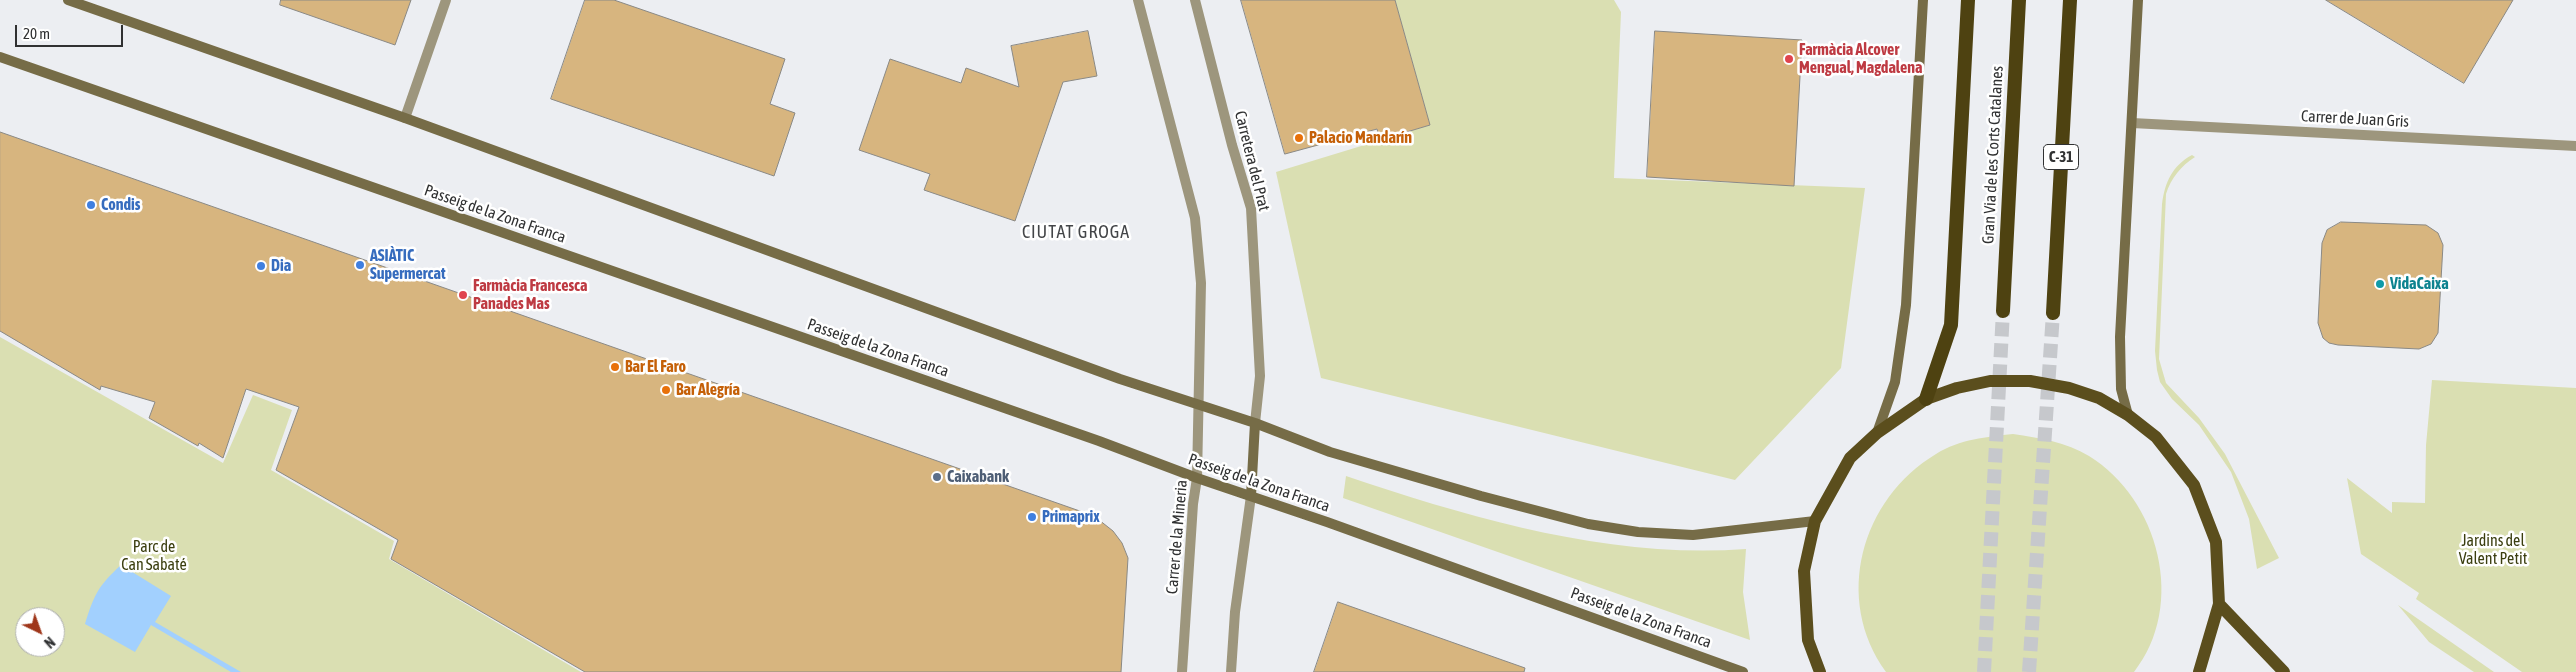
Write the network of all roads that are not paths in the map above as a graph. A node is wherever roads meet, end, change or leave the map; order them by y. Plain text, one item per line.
1 (68, 0) edge
2 (446, 0) edge
3 (1138, 0) edge
4 (1195, 0) edge
5 (1923, 0) edge
6 (1968, 0) edge
7 (2019, 0) edge
8 (2070, 0) edge
9 (2138, 0) edge
10 (0, 56) edge
11 (405, 118) junction
12 (2132, 123) junction
13 (2576, 146) edge
14 (2003, 311) tunnel mouth
15 (2053, 313) tunnel mouth
16 (1926, 399) junction
17 (1198, 405) junction
18 (2128, 415) junction
19 (1255, 423) junction
20 (1878, 433) junction
21 (1197, 478) junction
22 (1250, 496) junction
23 (1815, 521) junction
24 (2219, 604) junction
25 (1182, 672) edge
26 (1231, 672) edge
27 (1743, 672) edge
28 (1820, 672) edge
29 (2199, 672) edge
30 (2284, 672) edge

1 - 11 main road
2 - 11 street
3 - 17 street
4 - 19 street, Carretera del Prat
5 - 20 main road
6 - 16 highway
7 - 14 highway, Gran Via de les Corts Catalanes
8 - 15 highway, C-31
9 - 12 main road
10 - 21 main road, Passeig de la Zona Franca
11 - 17 main road
12 - 13 street, Carrer de Juan Gris
12 - 18 main road
16 - 18 main road
16 - 20 main road
17 - 19 main road
17 - 21 street, Carrer de la Mineria
18 - 24 main road
19 - 22 main road
19 - 23 main road
20 - 23 main road
21 - 22 main road, Passeig de la Zona Franca
21 - 25 street, Carrer de la Mineria
22 - 26 street
22 - 27 main road, Passeig de la Zona Franca
23 - 28 main road
24 - 29 main road
24 - 30 main road

